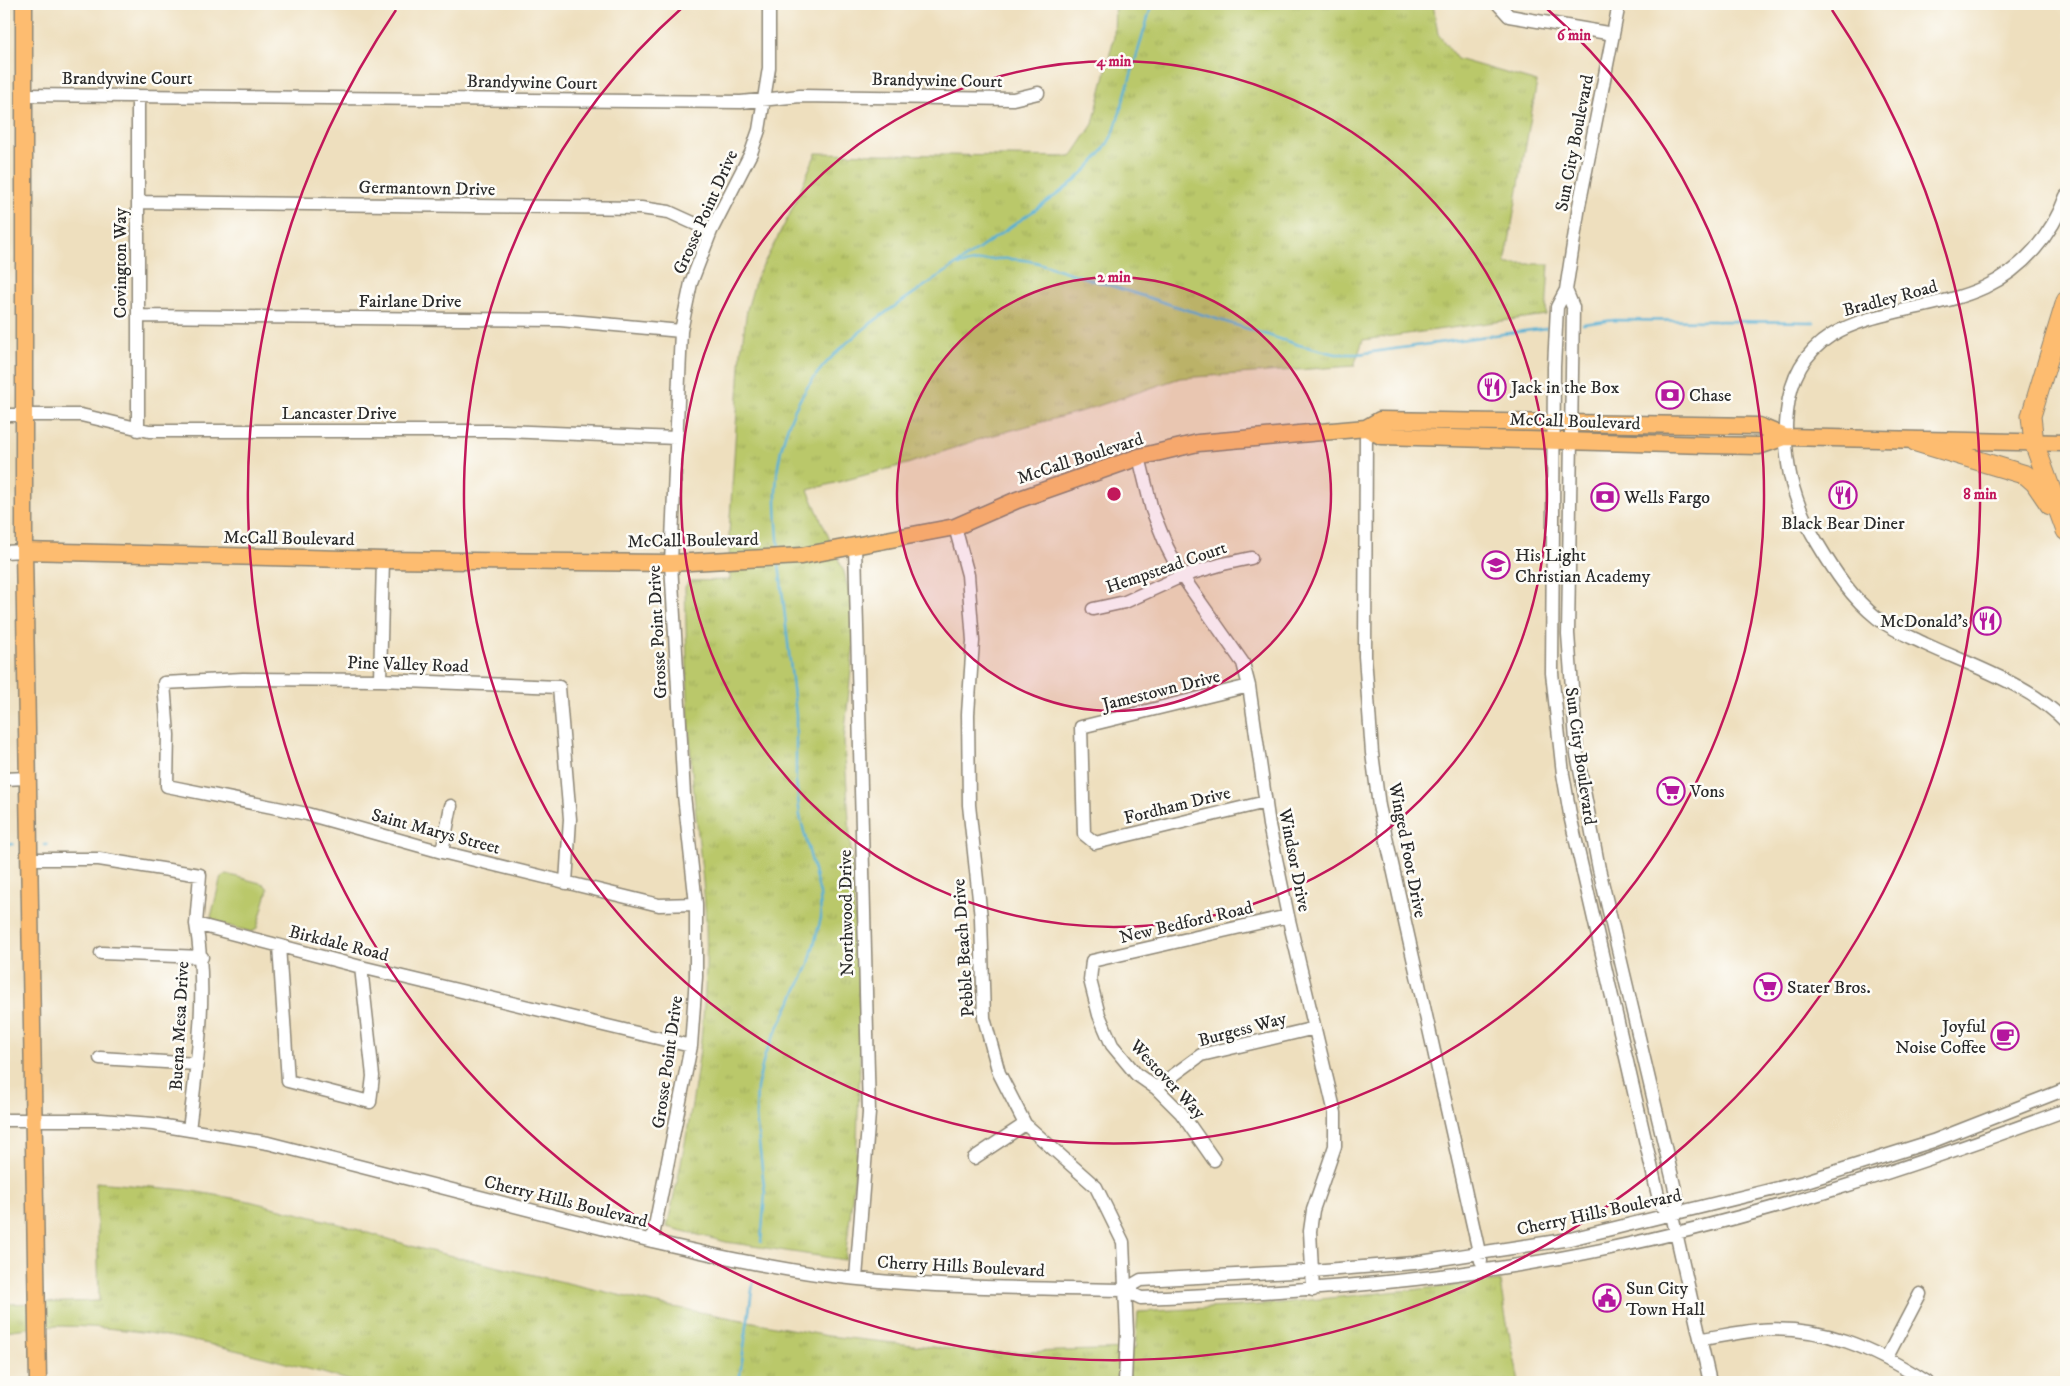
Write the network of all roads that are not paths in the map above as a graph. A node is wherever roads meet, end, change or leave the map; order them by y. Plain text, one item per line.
1 (24, 4) edge
2 (769, 4) edge
3 (1498, 4) edge
4 (1619, 4) edge
5 (1614, 34) junction
6 (1038, 93) dead end
7 (24, 95) junction
8 (138, 96) junction
9 (766, 98) junction
10 (2066, 196) edge
11 (138, 202) junction
12 (711, 231) junction
13 (1566, 290) junction
14 (2066, 301) edge
15 (138, 316) junction
16 (680, 331) junction
17 (4, 415) edge
18 (24, 415) junction
19 (1554, 422) junction
20 (1573, 423) junction
21 (1366, 428) junction
22 (138, 430) junction
23 (1785, 437) junction
24 (676, 438) junction
25 (1553, 440) junction
26 (1572, 440) junction
27 (1916, 442) junction
28 (2034, 443) junction
29 (2066, 444) edge
30 (1139, 458) junction
31 (955, 527) junction
32 (2066, 531) edge
33 (855, 546) junction
34 (24, 551) junction
35 (4, 552) edge
36 (1251, 558) dead end
37 (383, 560) junction
38 (671, 563) junction
39 (1182, 576) junction
40 (1093, 609) dead end
41 (380, 680) junction
42 (1249, 686) junction
43 (2066, 722) edge
44 (27, 778) junction
45 (4, 779) edge
46 (167, 786) joint
47 (1266, 802) junction
48 (450, 806) dead end
49 (1095, 843) joint
50 (442, 852) junction
51 (28, 858) junction
52 (566, 883) junction
53 (696, 904) junction
54 (1288, 916) junction
55 (196, 924) junction
56 (279, 946) junction
57 (100, 953) dead end
58 (202, 957) junction
59 (1092, 961) joint
60 (361, 967) junction
61 (1315, 1028) junction
62 (691, 1046) junction
63 (100, 1058) dead end
64 (197, 1064) junction
65 (1156, 1088) junction
66 (2066, 1090) edge
67 (2066, 1110) edge
68 (4, 1120) edge
69 (34, 1120) junction
70 (1025, 1124) junction
71 (189, 1130) junction
72 (974, 1158) dead end
73 (1214, 1160) dead end
74 (1672, 1215) junction
75 (1676, 1234) junction
76 (652, 1241) junction
77 (1479, 1254) junction
78 (1483, 1270) junction
79 (1312, 1271) junction
80 (856, 1278) junction
81 (1124, 1290) junction
82 (1313, 1290) junction
83 (1920, 1294) dead end
84 (1702, 1339) junction
85 (1886, 1356) junction
86 (38, 1382) edge
87 (1125, 1382) edge
88 (1710, 1382) edge
89 (1928, 1382) edge

1 - 7 main road
2 - 9 street, Grosse Point Drive
3 - 5 street
4 - 5 street, Sun City Boulevard
5 - 13 street, Sun City Boulevard
6 - 9 street, Brandywine Court
7 - 8 street, Brandywine Court
7 - 18 main road
8 - 9 street, Brandywine Court
8 - 11 street, Covington Way
9 - 12 street, Grosse Point Drive
10 - 23 street, Bradley Road
11 - 12 street, Germantown Drive
11 - 15 street, Covington Way
12 - 16 street, Grosse Point Drive
13 - 19 street, Sun City Boulevard
13 - 20 street, Sun City Boulevard
14 - 28 highway
15 - 16 street, Fairlane Drive
15 - 22 street, Covington Way
16 - 24 street, Grosse Point Drive
17 - 18 street, Lancaster Drive
18 - 22 street, Lancaster Drive
18 - 34 main road
19 - 20 main road, McCall Boulevard
19 - 21 main road, McCall Boulevard
19 - 25 street, Sun City Boulevard
20 - 23 main road, McCall Boulevard
20 - 26 street, Sun City Boulevard
21 - 25 main road, McCall Boulevard
21 - 30 main road, McCall Boulevard
21 - 77 street, Winged Foot Drive
22 - 24 street, Lancaster Drive
23 - 26 main road, McCall Boulevard
23 - 27 main road, McCall Boulevard
23 - 43 street, Bradley Road
24 - 38 street, Grosse Point Drive
25 - 26 main road, McCall Boulevard
25 - 74 street, Sun City Boulevard
26 - 74 street, Sun City Boulevard
27 - 28 main road, McCall Boulevard
27 - 32 highway
28 - 29 main road, McCall Boulevard
28 - 32 highway
30 - 31 main road, McCall Boulevard
30 - 39 street, Windsor Drive
31 - 33 main road, McCall Boulevard
31 - 70 street, Pebble Beach Drive
33 - 38 main road, McCall Boulevard
33 - 80 street, Northwood Drive
34 - 35 street, McCall Boulevard
34 - 37 main road, McCall Boulevard
34 - 44 main road
36 - 39 street, Hempstead Court
37 - 38 main road, McCall Boulevard
37 - 41 street
38 - 53 street, Grosse Point Drive
39 - 40 street, Hempstead Court
39 - 42 street, Windsor Drive
41 - 46 street, Pine Valley Road
41 - 52 street, Pine Valley Road
42 - 47 street, Windsor Drive
42 - 49 street, Jamestown Drive
44 - 45 street
44 - 51 main road
46 - 50 street, Saint Marys Street
47 - 49 street, Fordham Drive
47 - 54 street, Windsor Drive
48 - 50 street
50 - 52 street, Saint Marys Street
51 - 55 street
51 - 69 main road
52 - 53 street, Saint Marys Street
53 - 62 street, Grosse Point Drive
54 - 59 street, New Bedford Road
54 - 61 street, Windsor Drive
55 - 56 street, Birkdale Road
55 - 58 street, Buena Mesa Drive
56 - 60 street, Birkdale Road
56 - 60 street
57 - 58 street
58 - 64 street, Buena Mesa Drive
59 - 65 street, Westover Way
60 - 62 street, Birkdale Road
61 - 65 street, Burgess Way
61 - 79 street, Windsor Drive
62 - 76 street, Grosse Point Drive
63 - 64 street
64 - 71 street, Buena Mesa Drive
65 - 73 street, Westover Way
66 - 74 street, Cherry Hills Boulevard
67 - 75 street, Cherry Hills Boulevard
68 - 69 street, Cherry Hills Boulevard
69 - 71 street, Cherry Hills Boulevard
69 - 86 main road
70 - 72 street
70 - 81 street, Pebble Beach Drive
71 - 76 street, Cherry Hills Boulevard
74 - 75 street, Sun City Boulevard
74 - 77 street, Cherry Hills Boulevard
75 - 78 street, Cherry Hills Boulevard
75 - 84 street, Sun City Boulevard
76 - 80 street, Cherry Hills Boulevard
77 - 78 street, Winged Foot Drive
77 - 79 street, Cherry Hills Boulevard
78 - 82 street, Cherry Hills Boulevard
79 - 81 street, Cherry Hills Boulevard
79 - 82 street, Windsor Drive
80 - 81 street, Cherry Hills Boulevard
81 - 82 street, Cherry Hills Boulevard
81 - 87 street, Pebble Beach Drive
83 - 85 street
84 - 85 street
84 - 88 street, Sun City Boulevard
85 - 89 street

